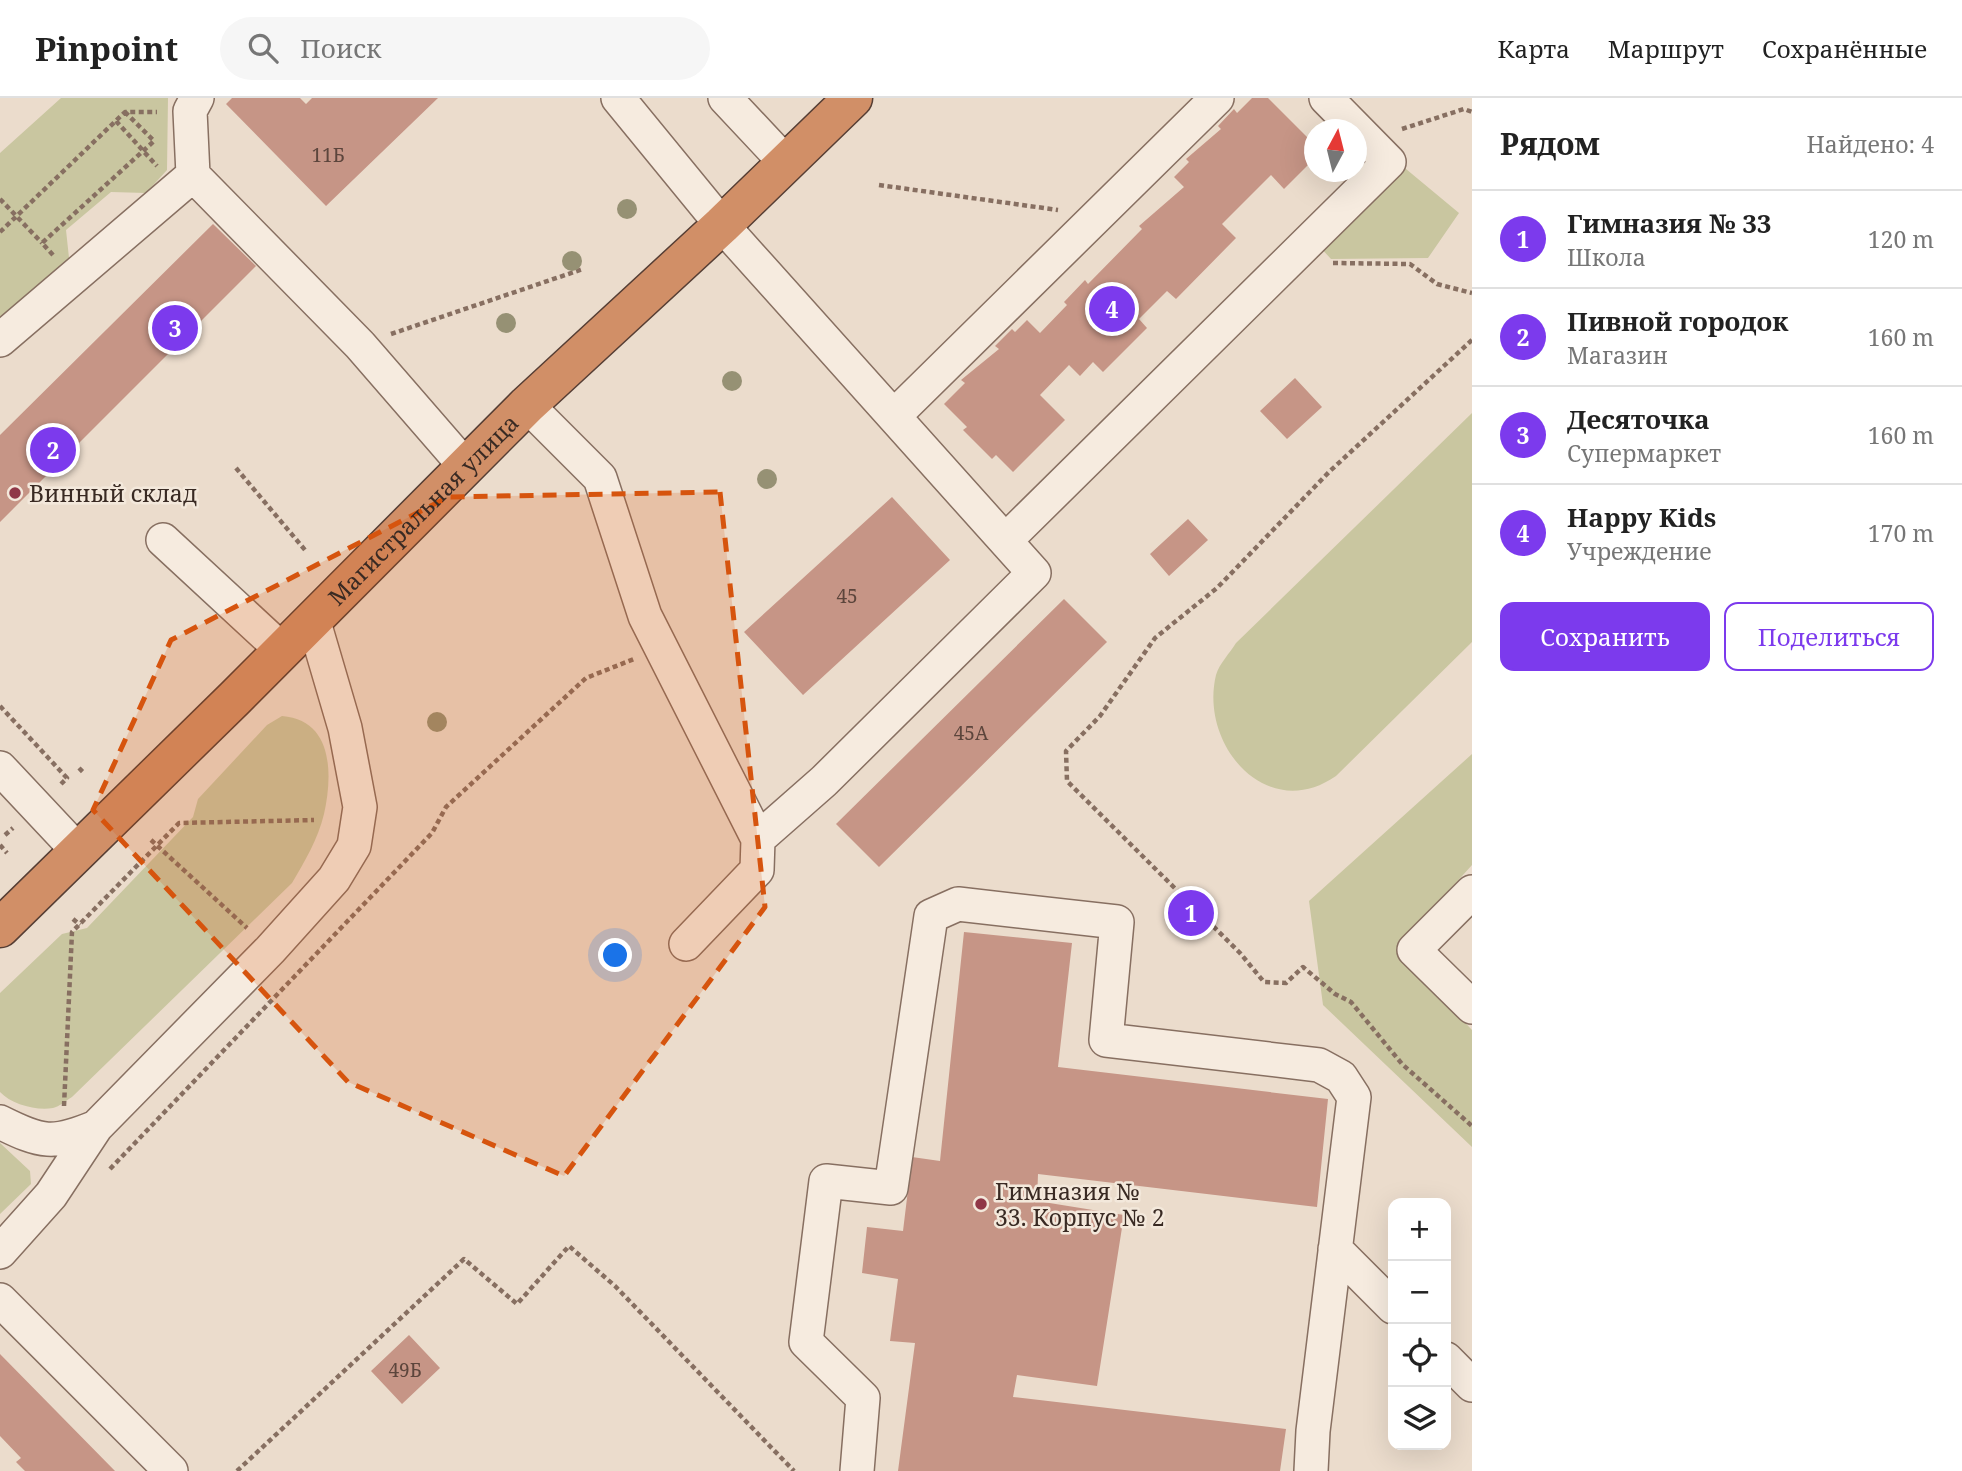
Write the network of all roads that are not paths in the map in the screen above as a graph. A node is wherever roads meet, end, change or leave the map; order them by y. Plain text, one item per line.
1 (197, 98) edge
2 (618, 98) edge
3 (725, 98) edge
4 (853, 98) edge
5 (1217, 98) edge
6 (1326, 98) edge
7 (786, 163) junction
8 (184, 181) junction
9 (722, 225) junction
10 (0, 340) edge
11 (527, 405) junction
12 (895, 415) junction
13 (465, 466) junction
14 (163, 540) dead end
15 (1006, 540) junction
16 (313, 619) junction
17 (282, 650) junction
18 (0, 768) edge
19 (758, 839) junction
20 (78, 851) junction
21 (1472, 892) edge
22 (0, 928) edge
23 (686, 944) dead end
24 (1472, 1007) edge
25 (0, 1122) edge
26 (96, 1127) junction
27 (1335, 1249) junction
28 (0, 1252) edge
29 (0, 1300) edge
30 (1388, 1302) edge
31 (1451, 1364) edge
32 (1472, 1385) edge
33 (171, 1471) edge
34 (857, 1471) edge
35 (1311, 1471) edge

1 - 8 street
2 - 9 street
3 - 7 street
4 - 7 highway, Магистральная улица
5 - 12 street
6 - 15 street
7 - 9 highway, Магистральная улица
8 - 10 street
8 - 13 street
9 - 11 highway, Магистральная улица
9 - 12 street
11 - 13 highway, Магистральная улица
11 - 19 street
12 - 15 street
13 - 16 highway, Магистральная улица
14 - 17 street
15 - 19 street
16 - 17 highway, Магистральная улица
16 - 26 street
17 - 20 highway, Магистральная улица
18 - 20 street
19 - 23 street
20 - 22 highway, Магистральная улица
21 - 24 street
25 - 26 street
26 - 28 street
27 - 30 street
27 - 34 street
27 - 35 street
29 - 33 street
31 - 32 street

